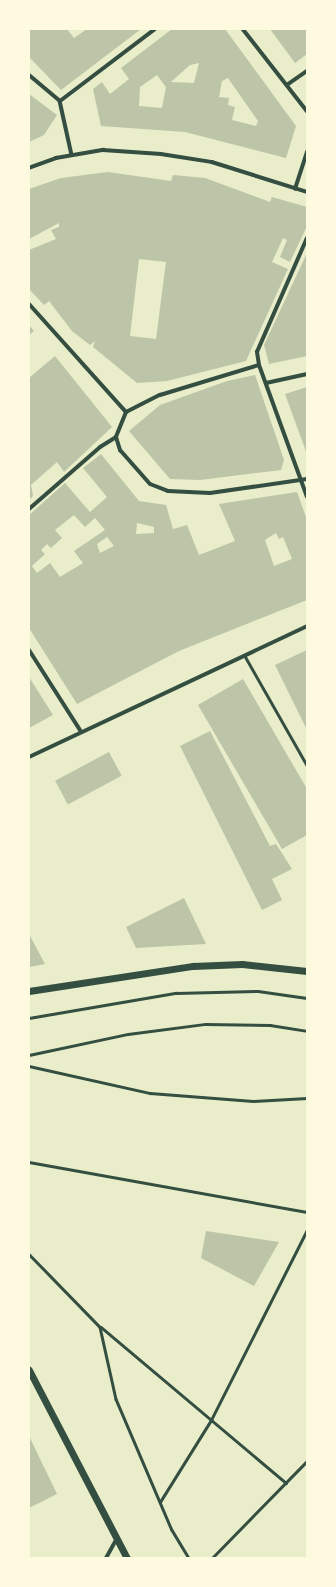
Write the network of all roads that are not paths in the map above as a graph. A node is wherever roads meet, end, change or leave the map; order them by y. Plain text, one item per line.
1 (155, 29) edge
2 (243, 29) edge
3 (307, 71) edge
4 (29, 75) edge
5 (287, 85) junction
6 (60, 101) junction
7 (307, 112) edge
8 (307, 152) edge
9 (72, 155) junction
10 (29, 168) edge
11 (295, 189) junction
12 (307, 192) edge
13 (307, 238) edge
14 (29, 304) edge
15 (259, 365) junction
16 (307, 374) edge
17 (266, 383) junction
18 (126, 412) junction
19 (116, 437) junction
20 (307, 479) edge
21 (300, 480) junction
22 (307, 497) edge
23 (29, 509) edge
24 (307, 626) edge
25 (29, 650) edge
26 (244, 655) junction
27 (80, 730) junction
28 (29, 757) edge
29 (307, 766) edge
30 (307, 971) edge
31 (29, 991) edge
32 (29, 1370) edge
33 (117, 1538) junction
34 (106, 1558) edge
35 (127, 1558) edge

1 - 6 street
2 - 5 street
3 - 5 street
4 - 6 street
5 - 7 street
6 - 9 street
8 - 11 street
9 - 10 street
9 - 11 street
11 - 12 street
13 - 15 street
14 - 18 street
15 - 17 street
15 - 18 street
16 - 17 street
17 - 21 street
18 - 19 street
19 - 21 street
19 - 23 street
20 - 21 street
21 - 22 street
24 - 26 street
25 - 27 street
26 - 27 street
26 - 29 lane
27 - 28 street
30 - 31 street
32 - 33 street
33 - 34 street
33 - 35 street

